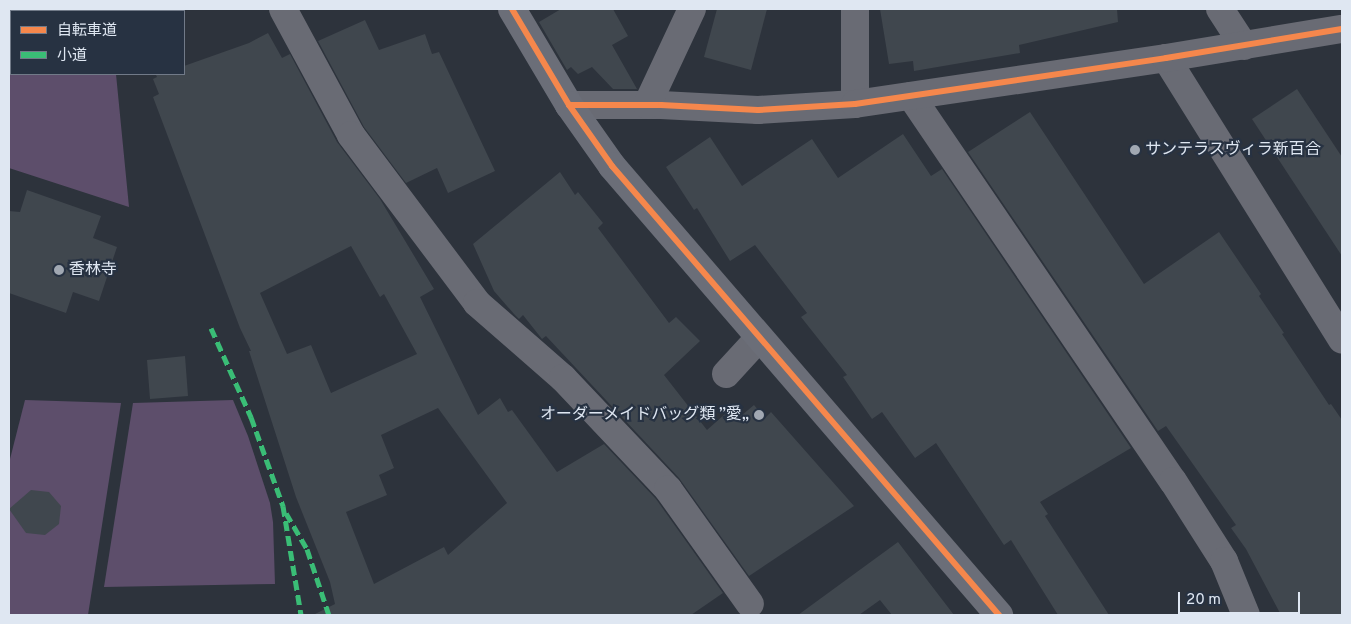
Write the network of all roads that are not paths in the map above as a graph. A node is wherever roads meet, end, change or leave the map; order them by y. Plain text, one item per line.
1 (283, 9) edge
2 (512, 9) edge
3 (692, 9) edge
4 (855, 9) edge
5 (1220, 9) edge
6 (1342, 28) edge
7 (1244, 46) junction
8 (1166, 58) junction
9 (911, 96) junction
10 (855, 104) junction
11 (569, 105) junction
12 (647, 106) junction
13 (759, 338) junction
14 (1342, 340) edge
15 (726, 374) dead end
16 (750, 604) dead end
17 (999, 615) edge
18 (1246, 615) edge

1 - 16 street
2 - 11 street
3 - 12 street
4 - 10 street
5 - 7 street
6 - 7 street
7 - 8 street
8 - 9 street
8 - 14 street
9 - 10 street
9 - 18 street
10 - 12 street
11 - 12 street
11 - 13 street
13 - 15 street
13 - 17 street

